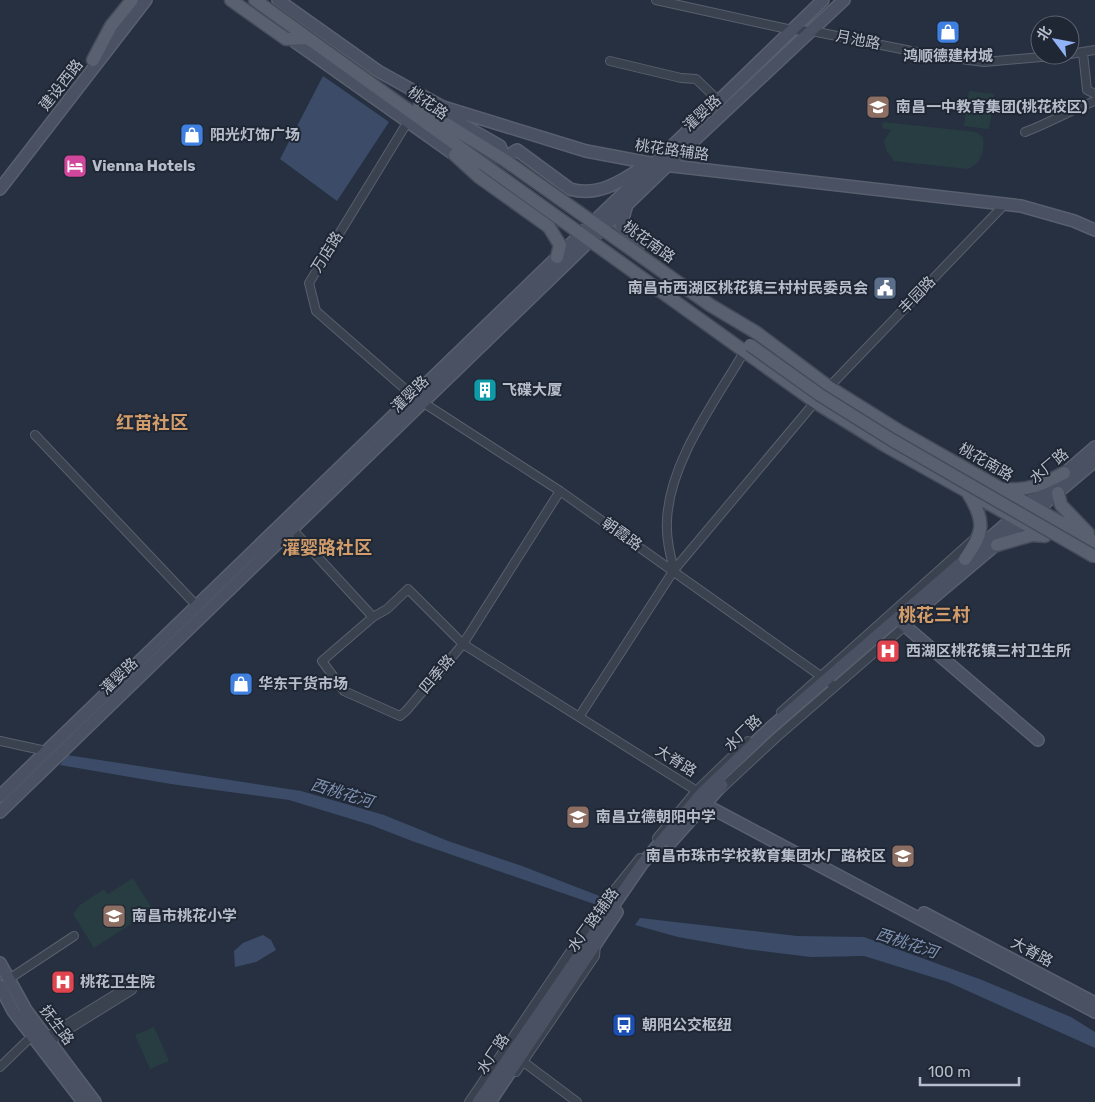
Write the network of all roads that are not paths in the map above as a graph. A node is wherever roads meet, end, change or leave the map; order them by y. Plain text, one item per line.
1 (132, 0) edge
2 (140, 0) edge
3 (146, 0) edge
4 (232, 0) edge
5 (254, 0) edge
6 (269, 0) edge
7 (278, 0) edge
8 (656, 0) edge
9 (823, 0) edge
10 (844, 0) edge
11 (792, 30) junction
12 (812, 31) junction
13 (310, 34) junction
14 (291, 39) junction
15 (1095, 50) edge
16 (1080, 53) edge
17 (1083, 53) junction
18 (1030, 58) edge
19 (93, 60) junction
20 (610, 61) dead end
21 (1095, 94) edge
22 (719, 101) junction
23 (1095, 101) edge
24 (410, 117) junction
25 (481, 119) junction
26 (474, 131) junction
27 (1025, 132) dead end
28 (455, 155) junction
29 (509, 157) junction
30 (479, 160) junction
31 (652, 163) junction
32 (668, 165) junction
33 (0, 182) edge
34 (0, 189) edge
35 (1006, 204) junction
36 (627, 206) junction
37 (598, 226) junction
38 (1095, 230) edge
39 (587, 236) junction
40 (557, 257) junction
41 (645, 260) junction
42 (710, 306) junction
43 (749, 347) junction
44 (829, 387) junction
45 (413, 396) junction
46 (423, 402) junction
47 (815, 402) junction
48 (36, 435) dead end
49 (1095, 447) edge
50 (1095, 461) edge
51 (1064, 473) junction
52 (1001, 489) junction
53 (560, 491) junction
54 (966, 491) junction
55 (1058, 493) junction
56 (1033, 507) junction
57 (1018, 520) junction
58 (292, 529) junction
59 (981, 533) junction
60 (1048, 537) junction
61 (1095, 541) edge
62 (996, 545) junction
63 (1095, 548) edge
64 (1095, 557) edge
65 (965, 560) junction
66 (1095, 564) edge
67 (674, 570) junction
68 (197, 606) junction
69 (373, 617) junction
70 (901, 623) junction
71 (463, 644) junction
72 (826, 680) junction
73 (579, 717) junction
74 (1038, 740) dead end
75 (0, 741) edge
76 (46, 751) junction
77 (0, 796) edge
78 (701, 797) junction
79 (0, 812) edge
80 (74, 936) dead end
81 (0, 964) edge
82 (4, 982) edge
83 (1095, 1003) edge
84 (1095, 1012) edge
85 (32, 1036) junction
86 (48, 1039) junction
87 (522, 1060) junction
88 (0, 1067) edge
89 (83, 1102) edge
90 (95, 1102) edge
91 (470, 1102) edge
92 (478, 1102) edge
93 (490, 1102) edge
94 (577, 1102) edge

1 - 19 main road
2 - 19 main road, 建设西路
3 - 34 main road, 建设西路
4 - 14 main road
5 - 13 main road, 桃花路
6 - 13 main road, 桃花南路
7 - 25 main road, 桃花路辅路
8 - 11 street, 月池路
9 - 11 main road, 灌婴路
10 - 12 main road, 灌婴路
11 - 12 street, 月池路
11 - 22 main road, 灌婴路
12 - 18 street, 月池路
12 - 32 main road, 灌婴路
13 - 14 main road
13 - 24 main road, 桃花路
13 - 26 main road
13 - 29 main road, 桃花南路
14 - 24 main road
15 - 17 street
16 - 17 street
17 - 21 street
19 - 33 main road, 建设西路
20 - 22 street
22 - 31 main road, 灌婴路
23 - 27 street
24 - 28 main road
24 - 30 main road, 桃花路
24 - 45 street, 万店路
25 - 26 street
25 - 31 main road, 桃花路辅路
26 - 29 main road
28 - 30 main road
28 - 40 main road
29 - 31 main road
29 - 37 main road, 桃花南路
30 - 39 main road, 桃花路
31 - 32 main road, 桃花路辅路
31 - 37 main road, 灌婴路
32 - 35 main road, 桃花路辅路
32 - 36 main road, 灌婴路
35 - 38 main road, 桃花路辅路
35 - 44 street, 丰园路
36 - 37 main road, 灌婴路
36 - 41 main road
37 - 39 main road, 灌婴路
37 - 41 main road, 桃花南路
39 - 40 main road, 灌婴路
39 - 43 main road
39 - 46 main road, 灌婴路
40 - 45 main road, 灌婴路
41 - 42 main road, 桃花南路
42 - 43 main road
42 - 44 main road, 桃花南路
43 - 47 main road
43 - 63 main road, bridge
43 - 64 main road, bridge
43 - 67 street
44 - 52 main road, 桃花南路
45 - 46 street, 朝霞路
45 - 68 main road, 灌婴路
46 - 53 street, 朝霞路
46 - 58 main road, 灌婴路
47 - 54 main road
47 - 67 street
48 - 68 street
49 - 51 main road, 水厂路
50 - 55 main road, 水厂路
51 - 52 main road
51 - 56 main road, 水厂路
52 - 56 main road, 桃花南路
53 - 67 street, 朝霞路
53 - 71 street, 四季路
54 - 57 main road
54 - 59 main road
55 - 56 main road, 水厂路
55 - 61 main road
56 - 57 main road, 水厂路
56 - 61 main road, 桃花南路
57 - 60 main road
57 - 62 main road, 水厂路
57 - 65 main road, 水厂路
58 - 69 street
58 - 79 main road, 灌婴路
59 - 65 main road
59 - 72 street
60 - 62 main road
60 - 66 main road
62 - 70 main road, 水厂路
65 - 70 main road, 水厂路
67 - 72 street, 朝霞路
67 - 73 street
68 - 76 main road, 灌婴路
69 - 71 street, 大脊路
69 - 71 street, 四季路
70 - 72 main road, 水厂路
70 - 74 main road
70 - 78 street, 水厂路辅路
71 - 73 street, 大脊路
72 - 78 main road, 水厂路
73 - 78 street, 大脊路
75 - 76 street
76 - 77 main road, 灌婴路
78 - 83 main road, 大脊路
78 - 84 main road, 大脊路
78 - 87 main road, 水厂路
78 - 91 street, 水厂路辅路
78 - 92 main road, 水厂路
80 - 82 street
81 - 82 main road, 抚生路
82 - 85 main road, 抚生路
82 - 86 main road, 抚生路
85 - 88 street
85 - 89 main road, 抚生路
86 - 86 street
86 - 90 main road, 抚生路
87 - 93 main road, 水厂路
87 - 94 street

